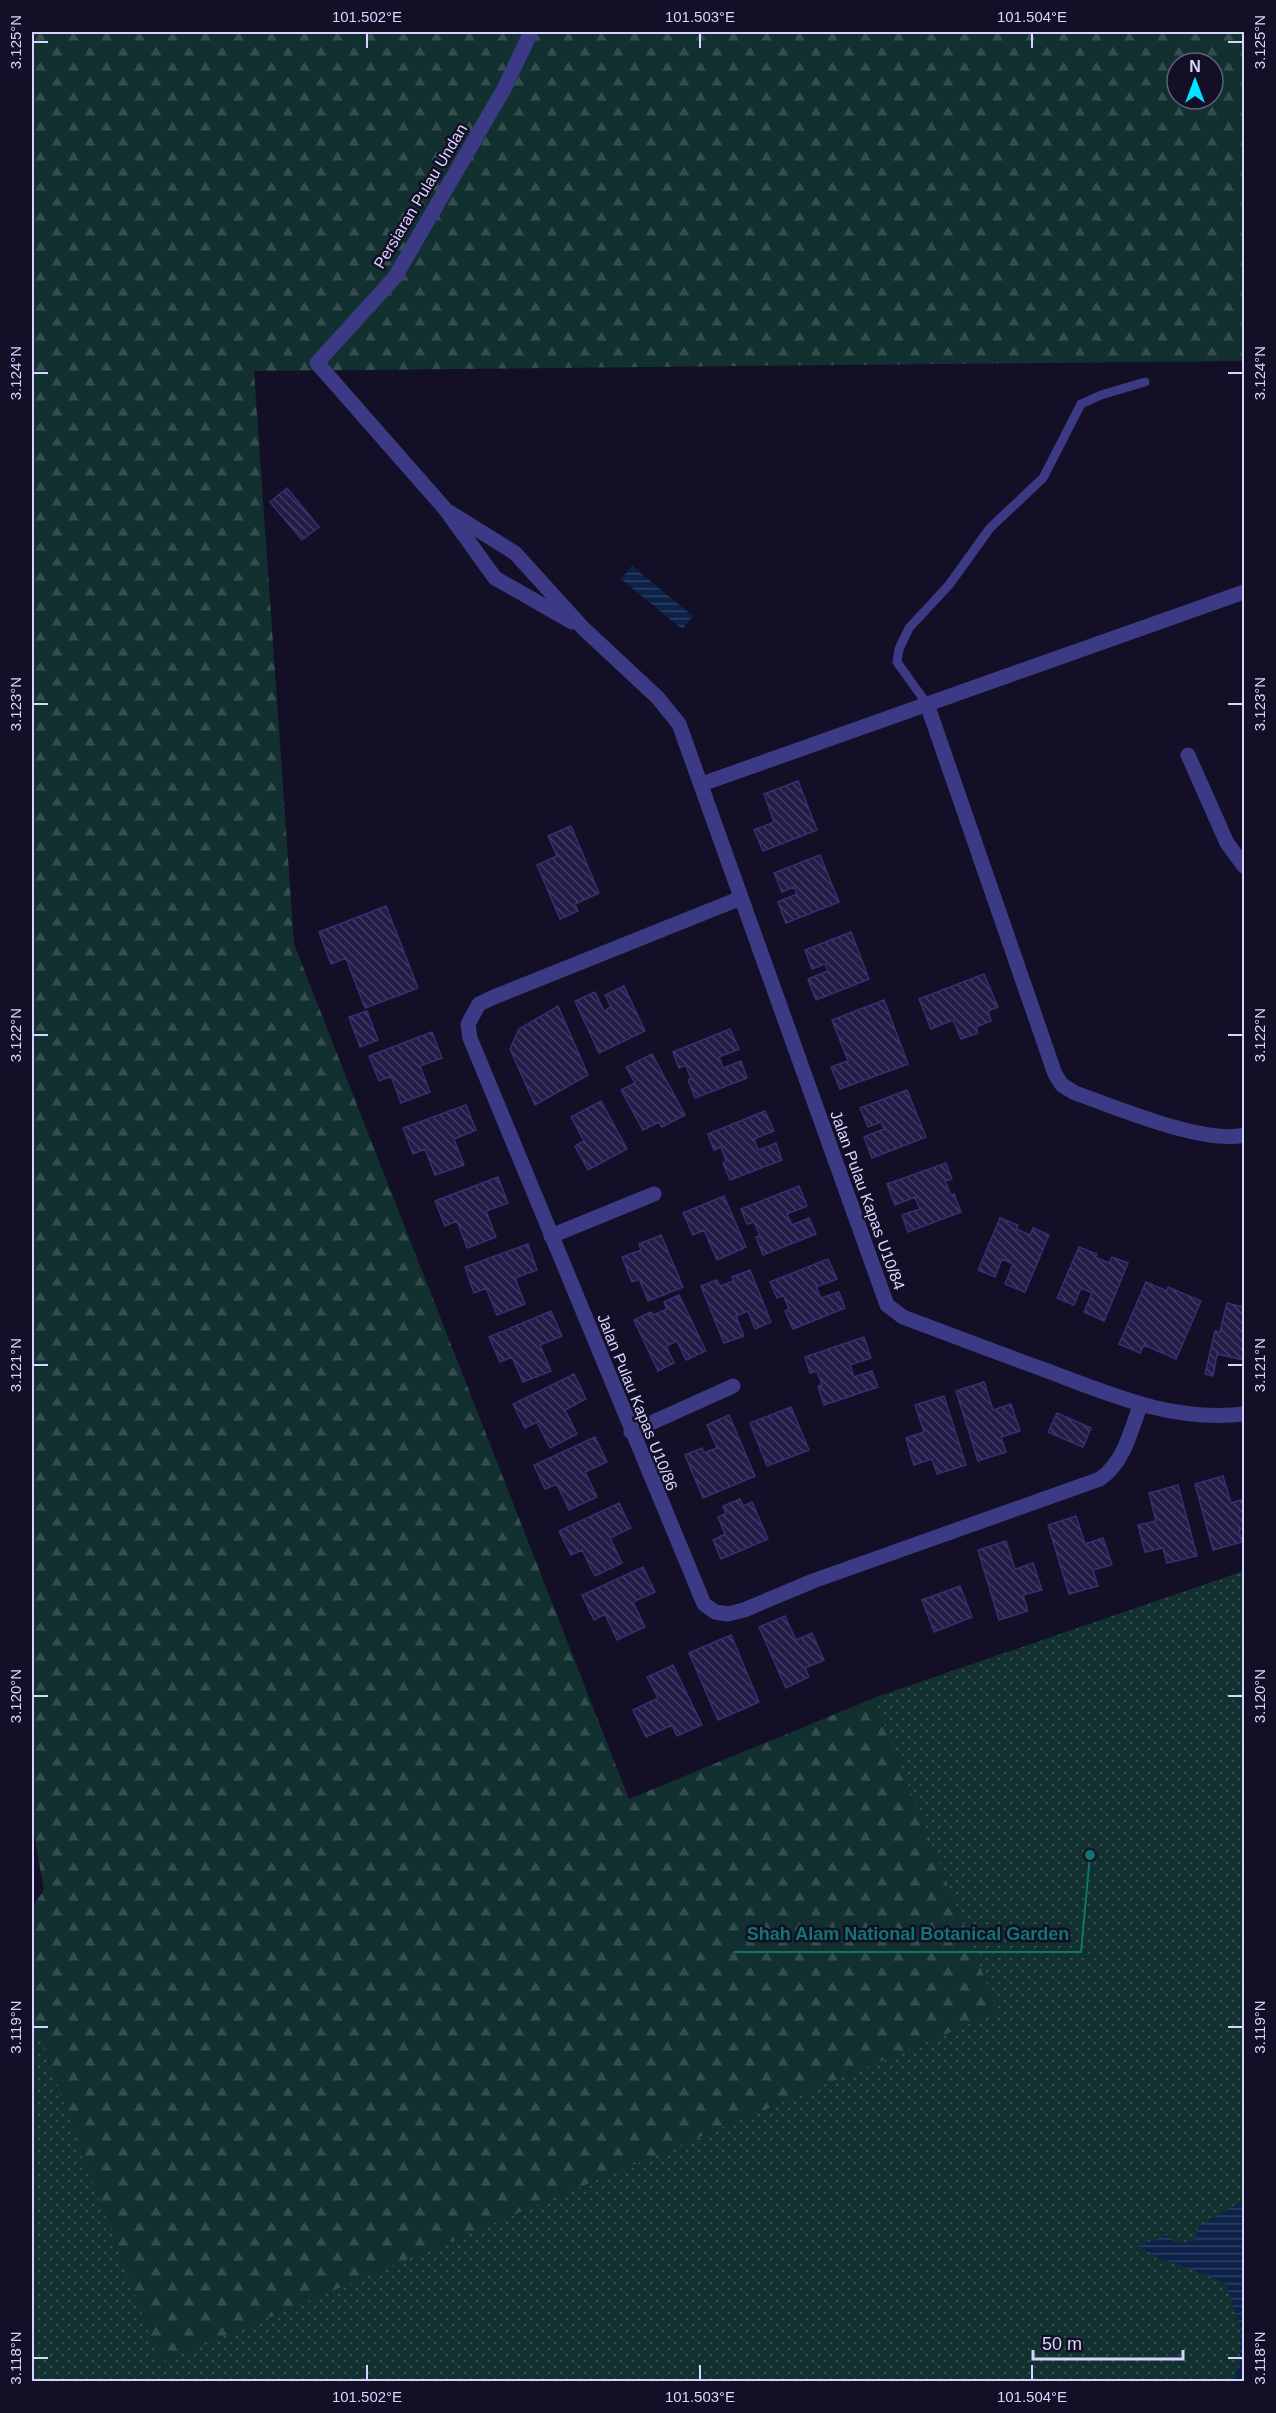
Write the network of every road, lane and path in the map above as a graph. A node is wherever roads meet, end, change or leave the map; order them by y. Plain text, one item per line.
1 (531, 32) edge
2 (1145, 382) dead end
3 (446, 510) junction
4 (1245, 592) edge
5 (583, 628) junction
6 (927, 704) junction
7 (1188, 755) dead end
8 (702, 784) junction
9 (1245, 866) edge
10 (741, 898) junction
11 (1245, 1135) edge
12 (654, 1194) dead end
13 (551, 1236) junction
14 (733, 1386) dead end
15 (1140, 1406) junction
16 (1245, 1414) edge
17 (631, 1432) junction

1 - 3 street, Persiaran Pulau Undan
2 - 6 lane
3 - 5 street
3 - 5 street
4 - 6 street
5 - 8 street, Jalan Pulau Kapas U10/84
6 - 8 street
6 - 11 street
7 - 9 street
8 - 10 street, Jalan Pulau Kapas U10/84
10 - 13 street, Jalan Pulau Kapas U10/86
10 - 15 street, Jalan Pulau Kapas U10/84
12 - 13 street
13 - 17 street, Jalan Pulau Kapas U10/86
14 - 17 street
15 - 16 street, Jalan Pulau Kapas U10/84
15 - 17 street, Jalan Pulau Kapas U10/86

